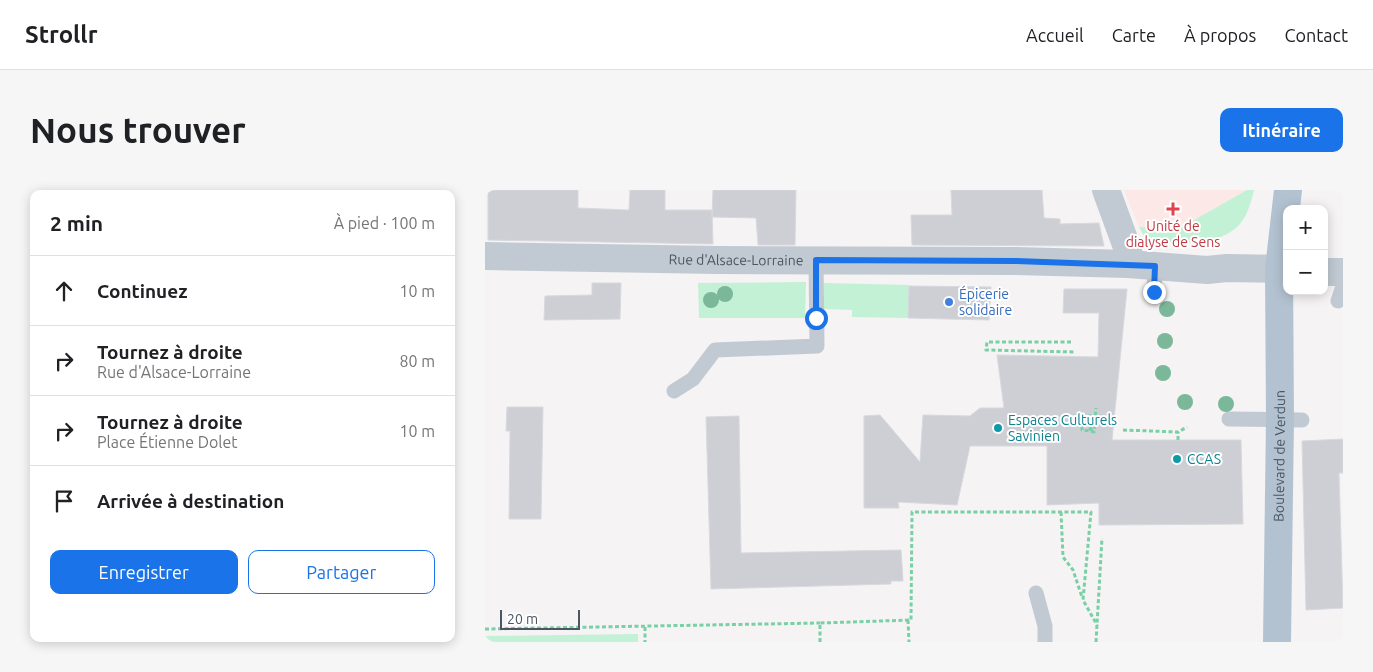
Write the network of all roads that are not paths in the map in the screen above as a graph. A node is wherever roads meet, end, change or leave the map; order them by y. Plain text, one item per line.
1 (1106, 190) edge
2 (1288, 190) edge
3 (1284, 250) edge
4 (485, 256) edge
5 (816, 260) junction
6 (1128, 264) junction
7 (1283, 269) edge
8 (1328, 272) edge
9 (1343, 272) edge
10 (1343, 286) edge
11 (1284, 295) edge
12 (1338, 301) dead end
13 (674, 391) dead end
14 (1229, 419) dead end
15 (1291, 419) junction
16 (1036, 593) dead end
17 (1045, 642) edge
18 (1277, 642) edge

1 - 6 street
2 - 3 main road, Boulevard de Verdun
4 - 5 street, Rue d'Alsace-Lorraine
5 - 6 street, Rue d'Alsace-Lorraine
5 - 13 lane
6 - 7 street, Rue d'Alsace-Lorraine
8 - 9 street
10 - 12 lane
11 - 15 main road, Boulevard de Verdun
14 - 15 lane
15 - 18 main road, Boulevard de Verdun
16 - 17 lane

